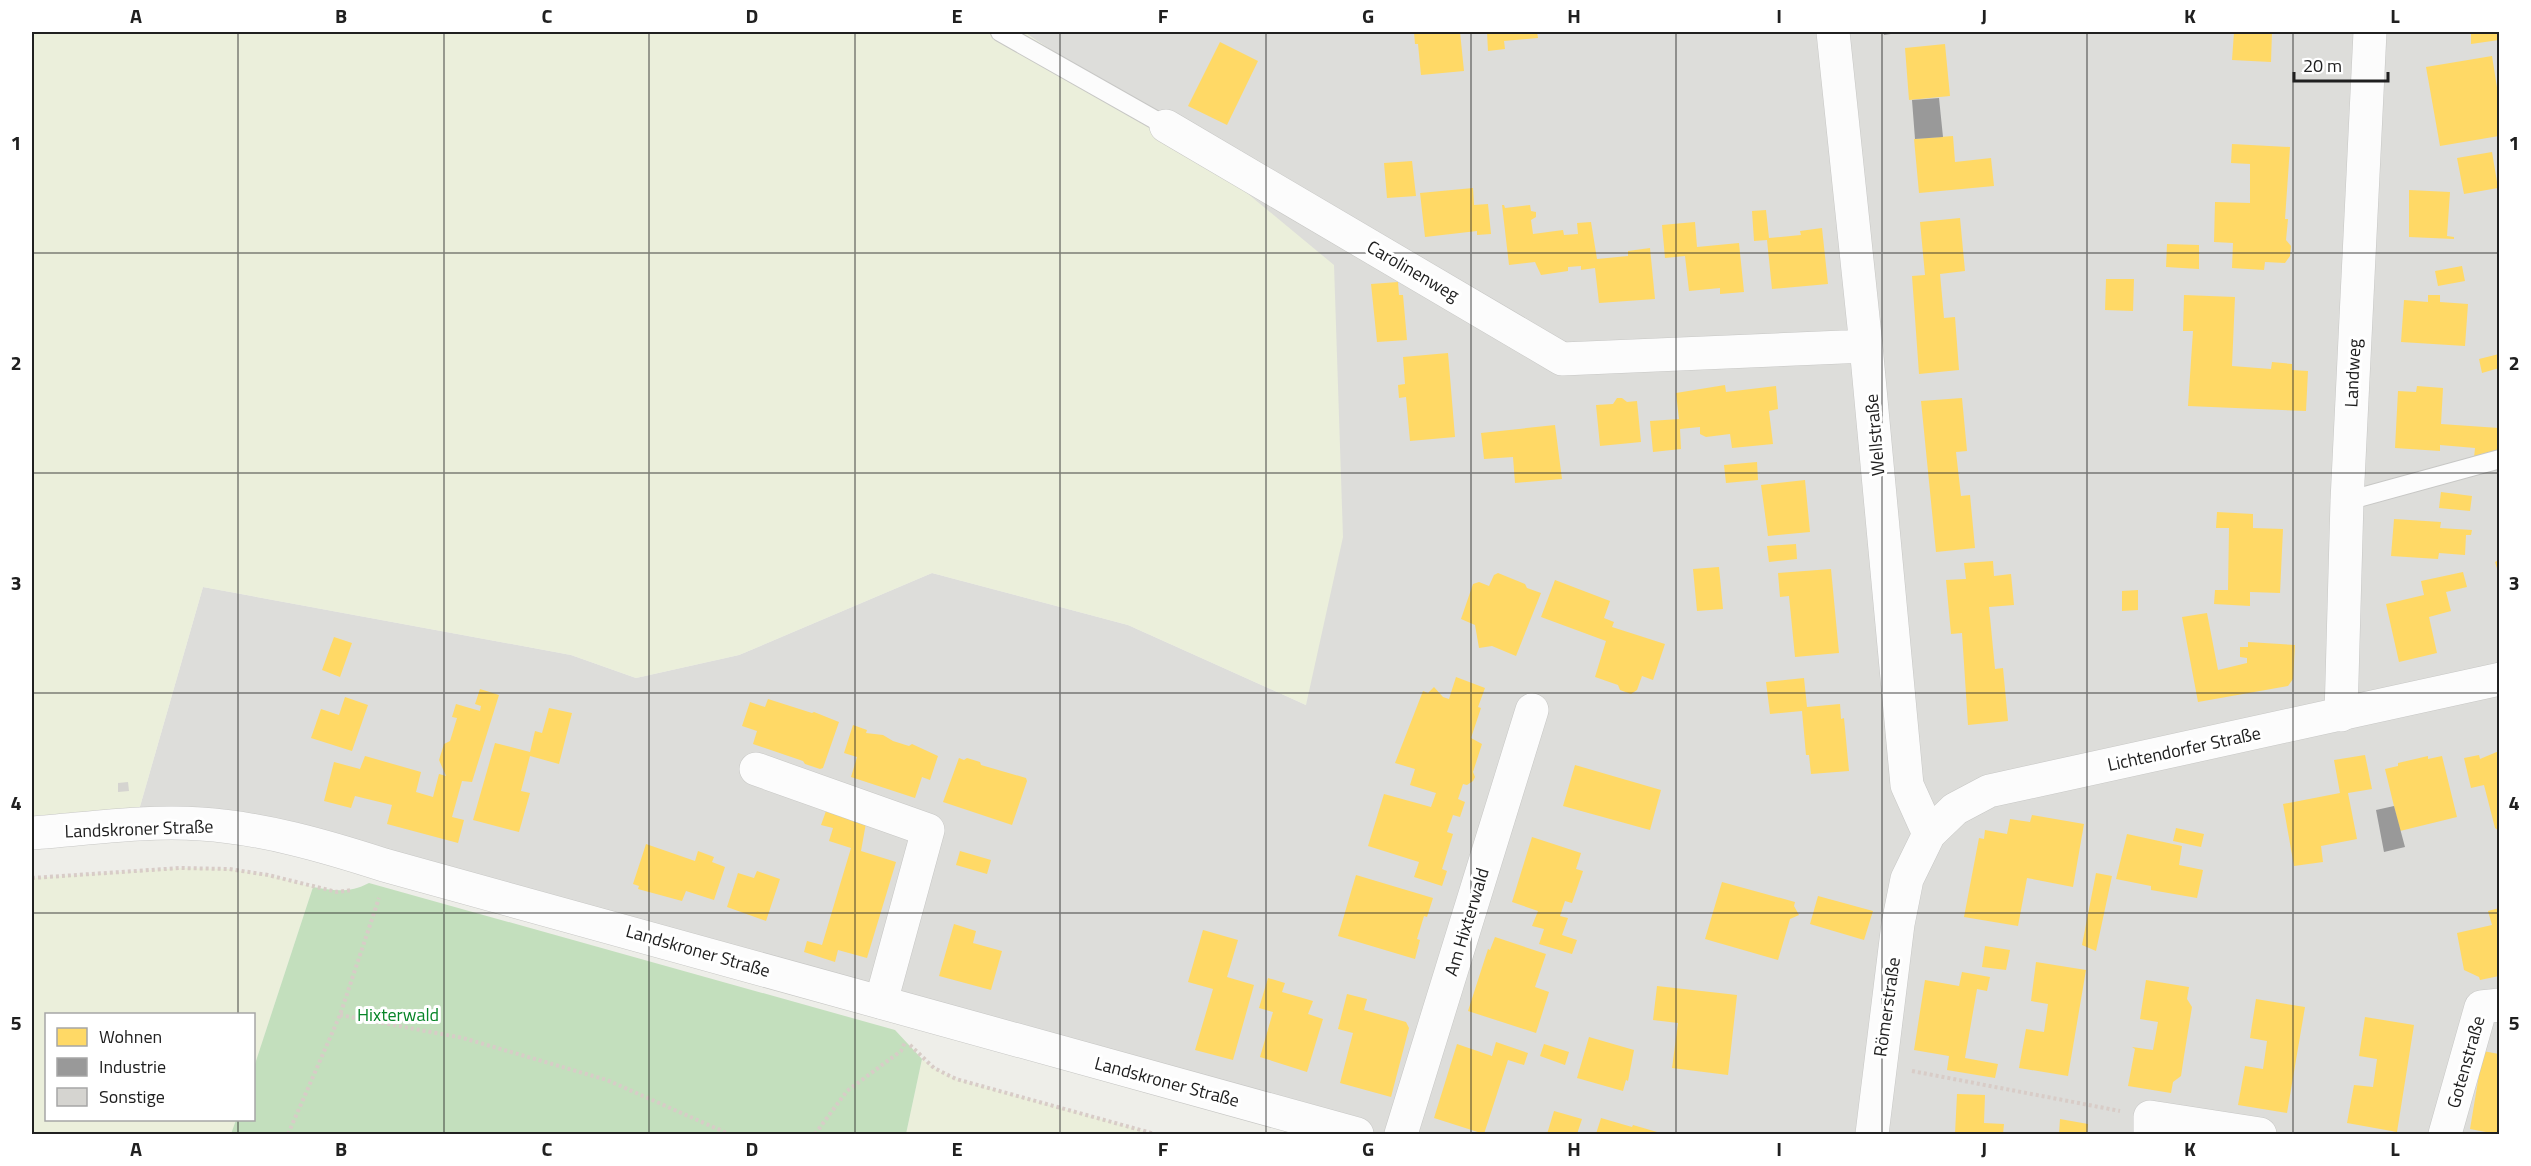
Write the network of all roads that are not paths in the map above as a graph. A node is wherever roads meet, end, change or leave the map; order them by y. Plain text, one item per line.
1 (1000, 32) edge
2 (1833, 32) edge
3 (2370, 32) edge
4 (1166, 126) joint
5 (1866, 346) junction
6 (2499, 459) edge
7 (2347, 501) junction
8 (2499, 679) edge
9 (1532, 710) dead end
10 (2341, 715) junction
11 (756, 769) dead end
12 (32, 833) edge
13 (1929, 834) junction
14 (1907, 879) joint
15 (880, 1002) junction
16 (2499, 1005) edge
17 (2150, 1126) edge
18 (1357, 1134) edge
19 (1401, 1134) edge
20 (1872, 1134) edge
21 (2260, 1134) edge
22 (2445, 1134) edge

1 - 4 lane, Carolinenweg
2 - 5 street, Wellstraße
3 - 7 street, Landweg
4 - 5 street, Carolinenweg
5 - 13 street, Wellstraße
6 - 7 lane
7 - 10 street, Landweg
8 - 10 street, Lichtendorfer Straße
9 - 19 street, Am Hixterwald
10 - 13 street, Lichtendorfer Straße
11 - 15 street
12 - 15 street, Landskroner Straße
13 - 14 street, Lichtendorfer Straße
14 - 20 street, Römerstraße
15 - 18 street, Landskroner Straße
16 - 22 street, Gotenstraße
17 - 21 street

